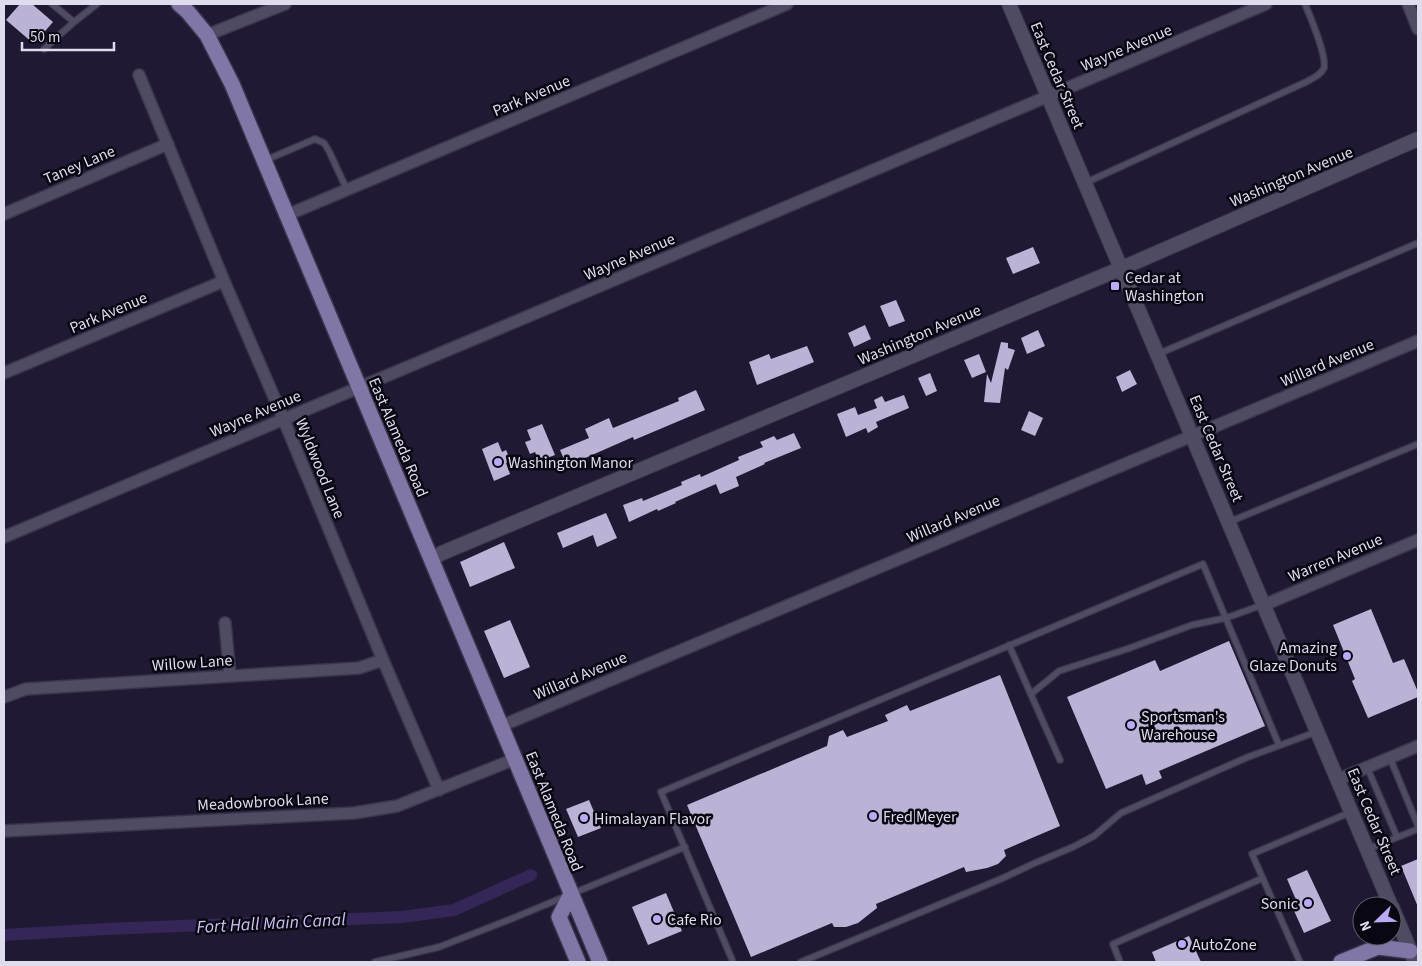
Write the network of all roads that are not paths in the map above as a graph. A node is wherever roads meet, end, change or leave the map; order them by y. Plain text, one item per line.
1 (52, 4) edge
2 (97, 4) edge
3 (179, 4) edge
4 (285, 4) edge
5 (787, 4) edge
6 (1009, 4) edge
7 (1266, 4) edge
8 (1305, 4) edge
9 (1408, 4) edge
10 (74, 22) junction
11 (1418, 29) edge
12 (207, 35) junction
13 (44, 49) dead end
14 (139, 75) dead end
15 (1049, 98) junction
16 (1418, 139) edge
17 (168, 144) junction
18 (264, 160) junction
19 (1085, 183) junction
20 (347, 190) junction
21 (4, 214) edge
22 (287, 215) junction
23 (1418, 243) edge
24 (1122, 268) junction
25 (224, 281) junction
26 (1418, 341) edge
27 (1158, 354) junction
28 (4, 373) edge
29 (359, 387) junction
30 (283, 418) junction
31 (1192, 436) junction
32 (1418, 444) edge
33 (1229, 522) junction
34 (4, 537) edge
35 (1418, 540) edge
36 (432, 558) junction
37 (1264, 604) junction
38 (1226, 618) junction
39 (224, 623) dead end
40 (1009, 645) junction
41 (383, 660) junction
42 (230, 676) junction
43 (1031, 694) junction
44 (4, 697) edge
45 (501, 726) junction
46 (1317, 731) junction
47 (1279, 745) junction
48 (1418, 746) edge
49 (1390, 758) junction
50 (515, 759) junction
51 (1060, 760) dead end
52 (1367, 767) junction
53 (1339, 780) junction
54 (439, 790) junction
55 (1352, 812) junction
56 (1418, 828) edge
57 (4, 831) edge
58 (1397, 837) junction
59 (685, 847) junction
60 (1368, 849) junction
61 (1263, 878) junction
62 (571, 894) junction
63 (1387, 896) edge
64 (1402, 927) edge
65 (1415, 954) edge
66 (375, 962) edge
67 (578, 962) edge
68 (600, 962) edge
69 (733, 962) edge
70 (801, 962) edge
71 (1120, 962) edge
72 (1300, 962) edge
73 (1341, 962) edge
74 (1397, 962) edge

1 - 10 lane
2 - 10 lane
3 - 12 main road, East Alameda Road
4 - 12 street
5 - 20 street, Park Avenue
6 - 15 street, East Cedar Street
7 - 15 street, Wayne Avenue
8 - 19 lane
9 - 11 street
10 - 13 lane
12 - 18 main road, East Alameda Road
14 - 17 street, Wyldwood Lane
15 - 19 street, East Cedar Street
15 - 29 street, Wayne Avenue
16 - 24 street, Washington Avenue
17 - 21 street, Taney Lane
17 - 25 street, Wyldwood Lane
18 - 20 lane
18 - 22 main road, East Alameda Road
19 - 24 street, East Cedar Street
20 - 22 street, Park Avenue
22 - 29 main road, East Alameda Road
23 - 27 lane
24 - 27 street, East Cedar Street
24 - 36 street, Washington Avenue
25 - 28 street, Park Avenue
25 - 30 street, Wyldwood Lane
26 - 31 street, Willard Avenue
27 - 31 street, East Cedar Street
29 - 30 street, Wayne Avenue
29 - 36 main road, East Alameda Road
30 - 34 street, Wayne Avenue
30 - 41 street, Wyldwood Lane
31 - 33 street, East Cedar Street
31 - 45 street, Willard Avenue
32 - 33 lane
33 - 37 street, East Cedar Street
35 - 37 street, Warren Avenue
36 - 45 main road, East Alameda Road
37 - 38 lane
37 - 46 street, East Cedar Street
38 - 40 lane
38 - 43 lane
38 - 47 lane
39 - 42 street
40 - 43 lane
40 - 59 lane
41 - 42 street, Willow Lane
41 - 54 street, Wyldwood Lane
42 - 44 street, Willow Lane
43 - 51 lane
45 - 50 main road, East Alameda Road
46 - 47 lane
46 - 53 street, East Cedar Street
47 - 70 lane
48 - 49 street
49 - 52 street
49 - 56 lane
50 - 54 street, Meadowbrook Lane
50 - 62 main road, East Alameda Road
52 - 53 street
52 - 58 lane
53 - 55 street, East Cedar Street
54 - 57 street, Meadowbrook Lane
55 - 60 street, East Cedar Street
55 - 61 lane
56 - 58 lane
58 - 60 lane
59 - 62 lane
59 - 69 lane
60 - 63 street, East Cedar Street
61 - 71 lane
61 - 72 lane
62 - 66 lane
62 - 67 main road, East Alameda Road
62 - 68 main road, East Alameda Road
64 - 65 street, East Cedar Street
65 - 73 main road
65 - 74 main road

